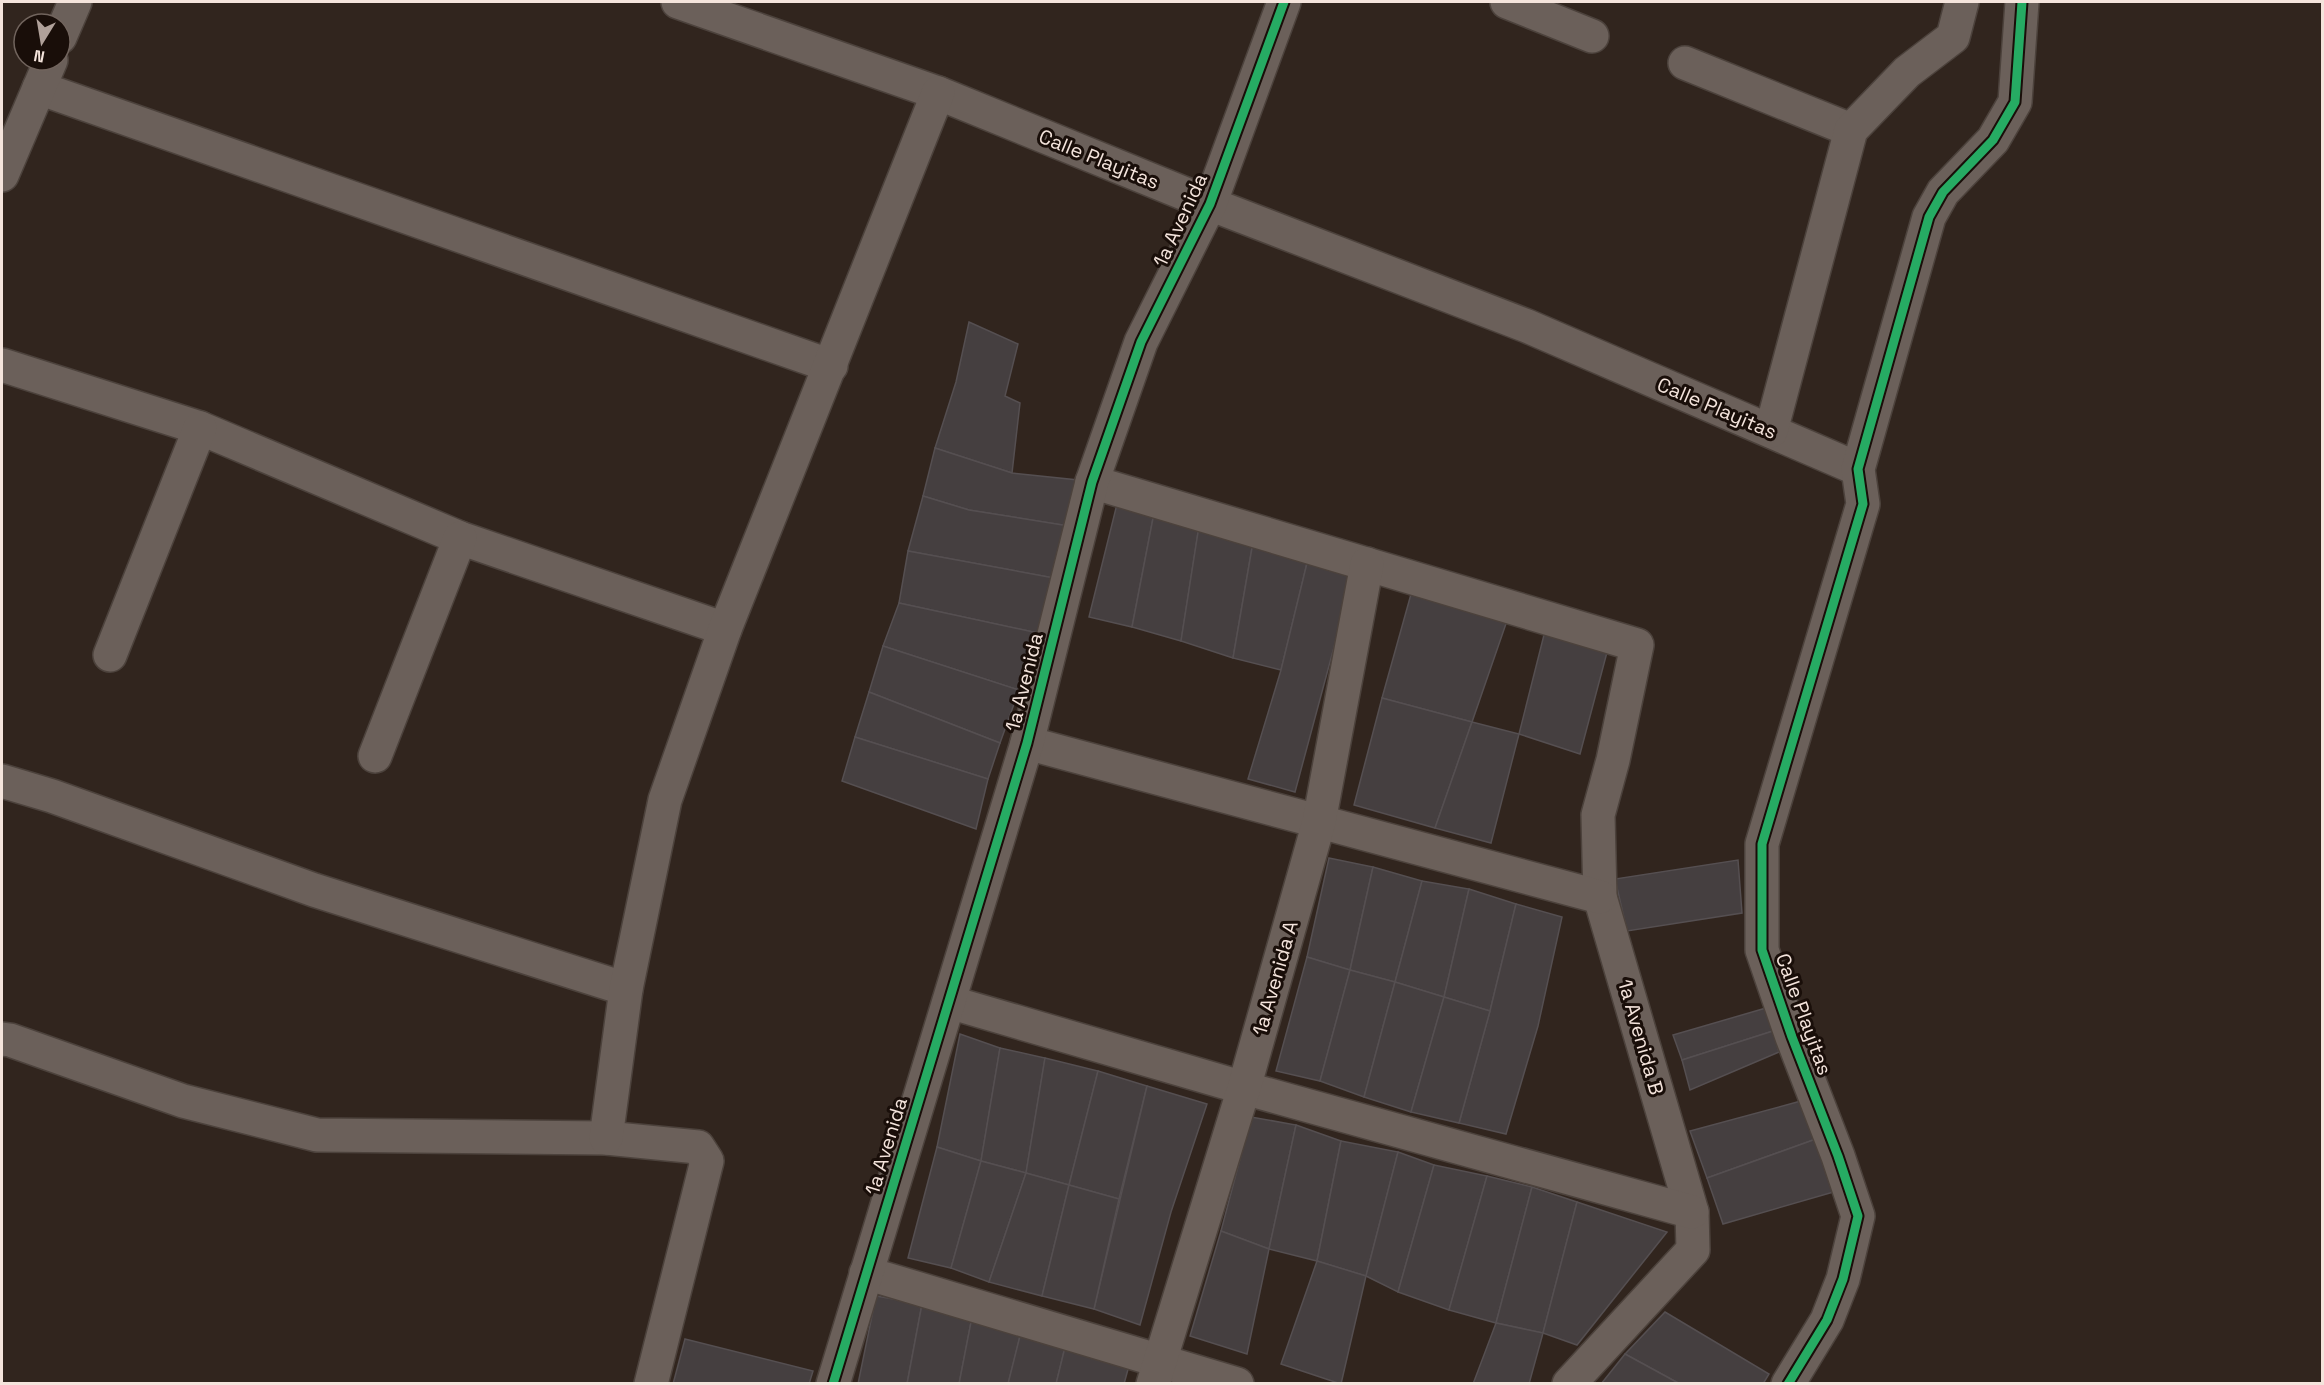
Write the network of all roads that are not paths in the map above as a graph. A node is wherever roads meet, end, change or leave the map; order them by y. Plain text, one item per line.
1 (678, 2) edge
2 (1284, 2) edge
3 (1507, 2) edge
4 (1962, 2) edge
5 (2022, 2) edge
6 (1592, 36) dead end
7 (1685, 63) dead end
8 (45, 74) edge
9 (938, 93) junction
10 (1851, 130) junction
11 (2, 175) edge
12 (1210, 204) junction
13 (2, 365) edge
14 (831, 366) junction
15 (200, 428) junction
16 (1771, 431) junction
17 (1858, 469) junction
18 (1092, 482) junction
19 (460, 538) junction
20 (1367, 564) junction
21 (725, 629) junction
22 (110, 655) dead end
23 (1028, 743) junction
24 (375, 756) dead end
25 (2, 781) edge
26 (1319, 822) junction
27 (1600, 897) junction
28 (626, 989) junction
29 (949, 1002) junction
30 (2, 1039) edge
31 (1244, 1088) junction
32 (606, 1138) junction
33 (1692, 1212) junction
34 (866, 1273) junction
35 (1157, 1372) edge
36 (651, 1383) edge
37 (833, 1383) edge
38 (1237, 1383) edge
39 (1569, 1383) edge
40 (1788, 1383) edge

1 - 9 street, Calle Playitas
2 - 12 street, 1a Avenida
3 - 6 street
4 - 10 street
5 - 17 street
7 - 10 street
8 - 11 street
8 - 14 street
9 - 12 street, Calle Playitas
9 - 14 street
10 - 16 street
12 - 16 street, Calle Playitas
12 - 18 street, 1a Avenida
13 - 15 street
14 - 21 street
15 - 19 street
15 - 22 street
16 - 17 street, Calle Playitas
17 - 40 street, Calle Playitas
18 - 20 street
18 - 23 street, 1a Avenida
19 - 21 street
19 - 24 street
20 - 26 street, 1a Avenida A
20 - 27 street, 1a Avenida B
21 - 28 street
23 - 26 street
23 - 29 street, 1a Avenida
25 - 28 street
26 - 27 street
26 - 31 street, 1a Avenida A
27 - 33 street, 1a Avenida B
28 - 32 street
29 - 31 street
29 - 34 street, 1a Avenida
30 - 32 street
31 - 33 street
31 - 35 street, 1a Avenida A
32 - 36 street
33 - 39 street, 1a Avenida B
34 - 35 street
34 - 37 street, 1a Avenida
35 - 38 street

